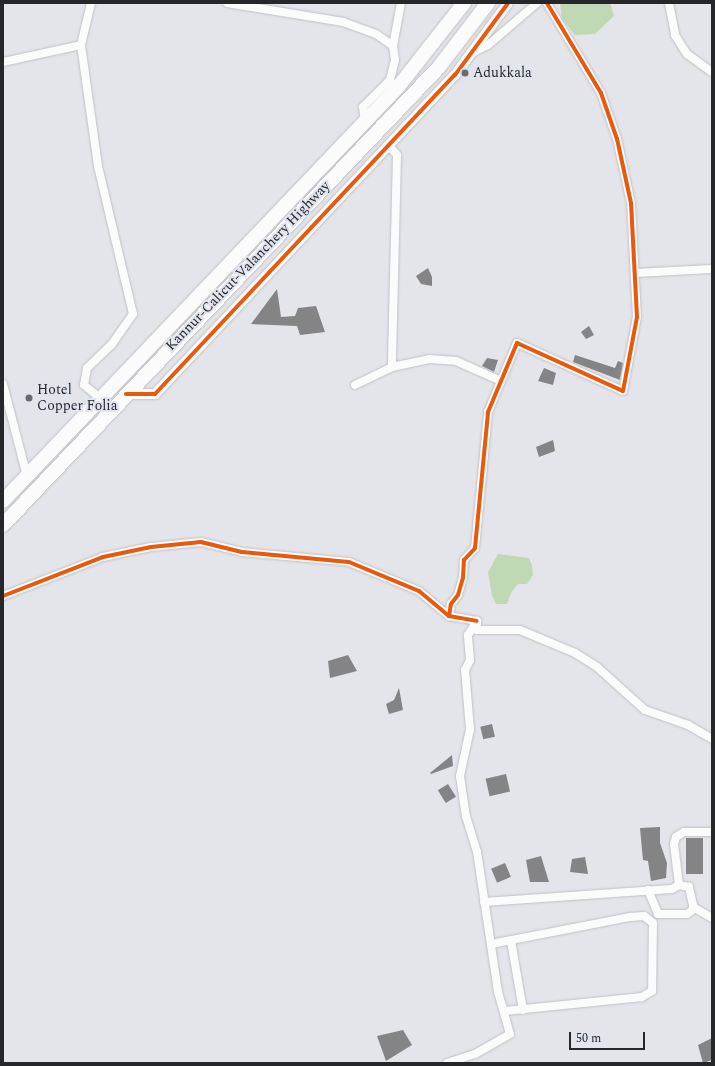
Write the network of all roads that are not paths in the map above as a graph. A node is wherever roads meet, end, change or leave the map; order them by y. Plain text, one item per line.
1 (91, 3) edge
2 (226, 3) edge
3 (401, 3) edge
4 (464, 3) edge
5 (488, 3) edge
6 (508, 3) edge
7 (537, 3) edge
8 (547, 3) edge
9 (669, 3) edge
10 (81, 45) junction
11 (393, 46) junction
12 (471, 53) junction
13 (3, 62) edge
14 (712, 72) edge
15 (364, 121) junction
16 (389, 146) junction
17 (712, 269) edge
18 (635, 274) junction
19 (392, 367) junction
20 (501, 381) junction
21 (3, 384) edge
22 (355, 385) dead end
23 (126, 394) junction
24 (99, 397) junction
25 (27, 476) junction
26 (3, 501) edge
27 (3, 525) edge
28 (3, 596) edge
29 (449, 616) junction
30 (477, 621) junction
31 (712, 739) edge
32 (712, 832) edge
33 (679, 885) junction
34 (648, 890) junction
35 (484, 902) junction
36 (693, 907) junction
37 (712, 918) edge
38 (511, 941) junction
39 (491, 944) junction
40 (523, 1010) junction
41 (505, 1012) junction
42 (447, 1063) edge

1 - 10 street
2 - 11 street
3 - 11 street
4 - 15 highway, Kannur-Calicut-Valanchery Highway
5 - 23 highway, Kannur-Calicut-Valanchery Highway
6 - 12 street
7 - 12 street
8 - 18 street
9 - 14 street
10 - 13 street
10 - 24 street
11 - 15 street
12 - 16 street
15 - 24 highway, Kannur-Calicut-Valanchery Highway
16 - 19 street
16 - 23 street
17 - 18 street
18 - 20 street
19 - 20 street
19 - 22 street
20 - 29 street
21 - 25 street
23 - 27 highway, Kannur-Calicut-Valanchery Highway
24 - 25 highway, Kannur-Calicut-Valanchery Highway
25 - 26 highway, Kannur-Calicut-Valanchery Highway
28 - 29 street
29 - 30 street
30 - 31 street
30 - 35 street
32 - 33 street
33 - 34 street
33 - 36 street
34 - 35 street
34 - 36 street
35 - 39 street
36 - 37 street
38 - 39 street
38 - 40 street
38 - 40 street
39 - 41 street
40 - 41 street
41 - 42 street

